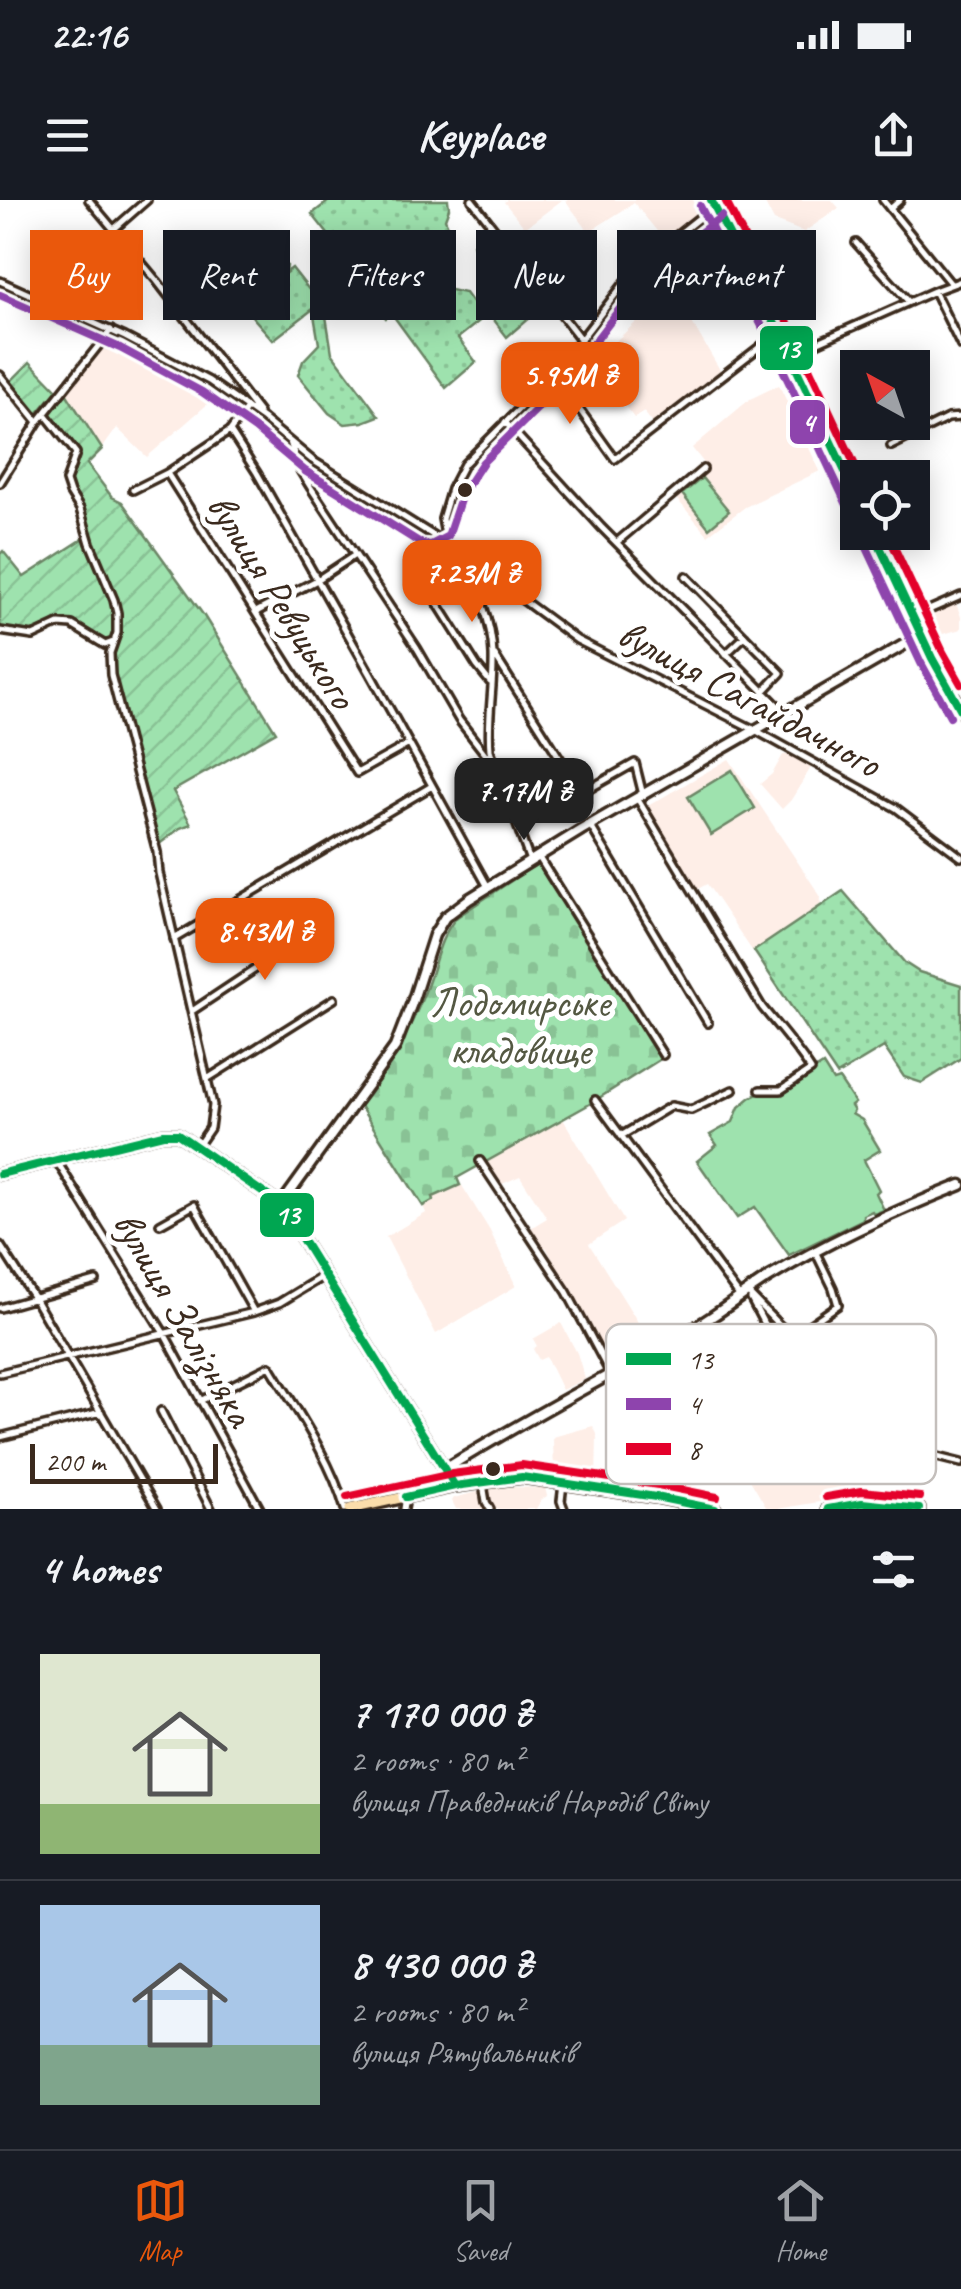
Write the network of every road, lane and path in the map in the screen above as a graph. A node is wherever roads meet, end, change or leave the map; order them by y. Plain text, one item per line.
1 (89, 200) edge
2 (147, 200) edge
3 (472, 200) edge
4 (882, 200) edge
5 (900, 200) edge
6 (713, 203) edge
7 (890, 209) junction
8 (114, 229) junction
9 (856, 243) dead end
10 (0, 280) edge
11 (961, 282) edge
12 (951, 284) junction
13 (934, 290) junction
14 (909, 302) junction
15 (110, 330) junction
16 (779, 332) junction
17 (581, 340) junction
18 (961, 346) edge
19 (790, 354) junction
20 (554, 374) junction
21 (0, 376) edge
22 (240, 388) junction
23 (230, 394) junction
24 (247, 408) junction
25 (44, 414) junction
26 (961, 417) edge
27 (263, 419) junction
28 (38, 422) junction
29 (504, 422) junction
30 (230, 432) junction
31 (290, 442) junction
32 (890, 446) dead end
33 (0, 460) edge
34 (840, 461) edge
35 (703, 469) dead end
36 (8, 470) junction
37 (167, 472) junction
38 (0, 483) edge
39 (133, 490) dead end
40 (442, 519) junction
41 (428, 533) junction
42 (617, 542) junction
43 (447, 544) junction
44 (881, 550) edge
45 (460, 554) junction
46 (355, 555) junction
47 (686, 576) dead end
48 (317, 580) junction
49 (426, 585) dead end
50 (961, 596) edge
51 (256, 612) junction
52 (912, 617) junction
53 (0, 632) edge
54 (921, 635) junction
55 (744, 636) junction
56 (112, 642) junction
57 (493, 653) junction
58 (726, 654) junction
59 (492, 684) junction
60 (764, 691) junction
61 (961, 710) edge
62 (785, 713) junction
63 (755, 730) junction
64 (409, 744) junction
65 (493, 764) junction
66 (432, 786) junction
67 (640, 796) junction
68 (590, 825) junction
69 (961, 857) edge
70 (534, 858) junction
71 (488, 887) junction
72 (320, 926) dead end
73 (174, 939) junction
74 (334, 998) dead end
75 (192, 1010) junction
76 (708, 1023) dead end
77 (663, 1055) dead end
78 (207, 1079) junction
79 (733, 1090) dead end
80 (760, 1090) dead end
81 (595, 1100) dead end
82 (621, 1136) junction
83 (197, 1147) junction
84 (56, 1160) junction
85 (480, 1161) dead end
86 (0, 1174) edge
87 (961, 1185) edge
88 (281, 1205) junction
89 (160, 1224) dead end
90 (0, 1245) edge
91 (815, 1252) junction
92 (325, 1275) junction
93 (96, 1281) dead end
94 (744, 1295) junction
95 (34, 1298) junction
96 (0, 1308) edge
97 (254, 1312) junction
98 (700, 1324) edge
99 (761, 1324) edge
100 (777, 1324) edge
101 (811, 1324) edge
102 (164, 1335) junction
103 (68, 1356) junction
104 (606, 1365) edge
105 (0, 1373) edge
106 (606, 1375) edge
107 (200, 1401) junction
108 (161, 1411) dead end
109 (101, 1412) junction
110 (0, 1437) edge
111 (936, 1457) edge
112 (961, 1463) edge
113 (445, 1468) junction
114 (482, 1482) junction
115 (562, 1484) junction
116 (455, 1486) junction
117 (406, 1496) junction
118 (157, 1509) edge
119 (211, 1509) edge
120 (260, 1509) edge
121 (348, 1509) edge
122 (404, 1509) edge
123 (490, 1509) edge
124 (564, 1509) edge
125 (715, 1509) edge
126 (828, 1509) edge
127 (918, 1509) edge

1 - 8 street
2 - 8 street
3 - 17 street
4 - 7 street
5 - 7 street
6 - 16 main road
6 - 17 street
7 - 12 street
8 - 22 street
9 - 14 street
10 - 15 street, вулиця Сагайдачного
11 - 12 street
12 - 13 street
13 - 14 street
13 - 18 street
14 - 19 street
15 - 23 street, вулиця Сагайдачного
15 - 25 street
16 - 19 main road
16 - 20 street
17 - 20 street
19 - 34 main road
20 - 29 street
21 - 28 street
22 - 23 street
22 - 27 street
23 - 24 street, вулиця Сагайдачного
24 - 27 street, вулиця Сагайдачного
24 - 30 street
25 - 28 street
25 - 56 street
26 - 32 street
27 - 31 street, вулиця Сагайдачного
28 - 36 street
29 - 40 street
29 - 42 street
30 - 37 street, вулиця Ревуцького
30 - 48 street
31 - 41 street, вулиця Сагайдачного
31 - 46 street
33 - 36 street
35 - 42 street
36 - 38 street
37 - 39 street
37 - 51 street, вулиця Ревуцького
40 - 41 street
40 - 43 street
41 - 43 street, вулиця Сагайдачного
42 - 58 street
43 - 45 street, вулиця Сагайдачного
44 - 52 main road
45 - 57 street
45 - 63 street, вулиця Сагайдачного
46 - 48 street
46 - 65 street
47 - 55 street
48 - 51 street
48 - 64 street
49 - 59 street
50 - 52 street
51 - 64 street, вулиця Ревуцького
52 - 54 main road
53 - 56 street
54 - 61 main road
54 - 62 street
55 - 58 street
55 - 60 street
56 - 73 street
57 - 59 street
57 - 67 street
58 - 60 street
59 - 65 street
60 - 62 street
62 - 63 street
63 - 67 street
63 - 69 street, вулиця Сагайдачного
64 - 66 street
65 - 70 street
66 - 71 street
66 - 73 street
67 - 68 street
67 - 80 street
68 - 70 street
68 - 76 street
70 - 71 street
70 - 77 street
71 - 88 street
72 - 75 street
73 - 75 street
74 - 78 street
75 - 78 street
78 - 83 street
79 - 82 street
81 - 82 street
82 - 94 street
83 - 84 street
83 - 88 street
84 - 86 street
84 - 102 street, вулиця Залізняка
85 - 104 street
87 - 91 street
88 - 92 street
89 - 97 street
90 - 95 street
91 - 94 street
91 - 101 street
92 - 97 street
92 - 113 street
93 - 95 street
94 - 98 street
94 - 99 street
94 - 100 street
95 - 96 street
95 - 103 street
97 - 102 street
102 - 103 street
102 - 107 street, вулиця Залізняка
103 - 105 street
103 - 109 street
106 - 113 street
107 - 120 street, вулиця Залізняка
107 - 121 street
108 - 119 street
109 - 110 street
109 - 118 street
111 - 112 street
113 - 116 street
114 - 115 main road
114 - 116 main road
114 - 123 street
115 - 124 street
115 - 125 main road
116 - 117 main road
117 - 121 main road
117 - 122 street
126 - 127 main road

